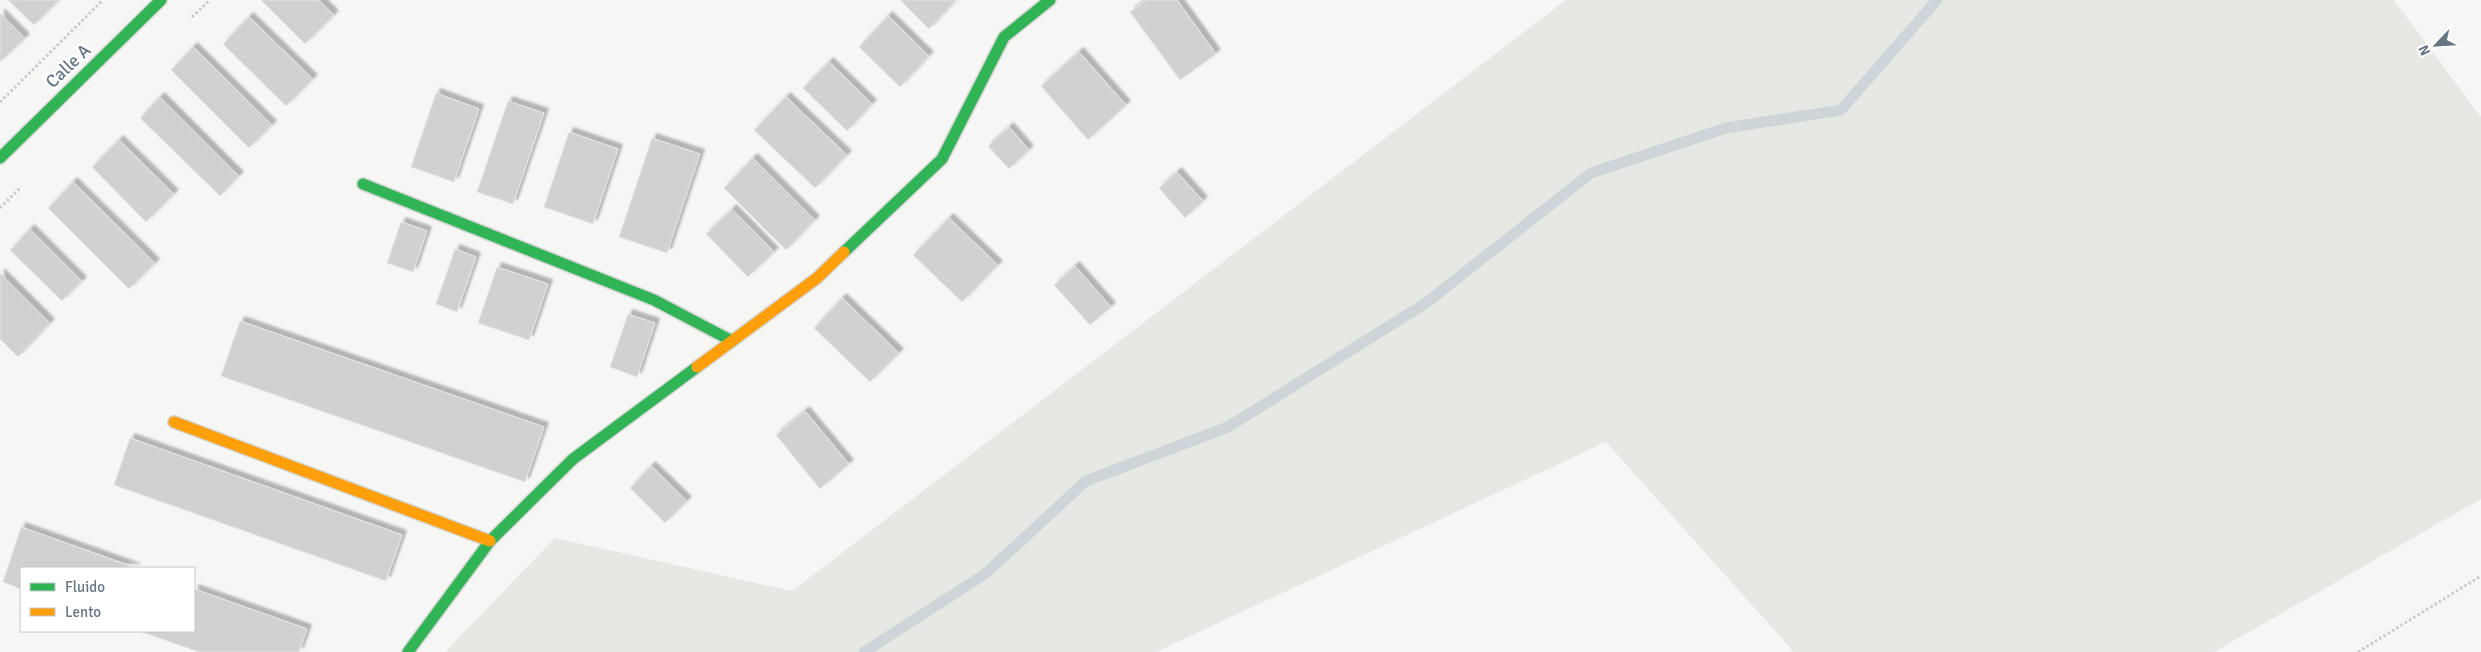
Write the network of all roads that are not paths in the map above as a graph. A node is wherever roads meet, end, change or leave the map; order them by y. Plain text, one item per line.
1 (161, 0) edge
2 (1050, 0) edge
3 (0, 158) edge
4 (362, 184) dead end
5 (732, 341) junction
6 (174, 422) dead end
7 (490, 541) junction
8 (408, 652) edge

1 - 3 street, Calle A
2 - 5 street
4 - 5 street
5 - 7 street
6 - 7 street
7 - 8 street

